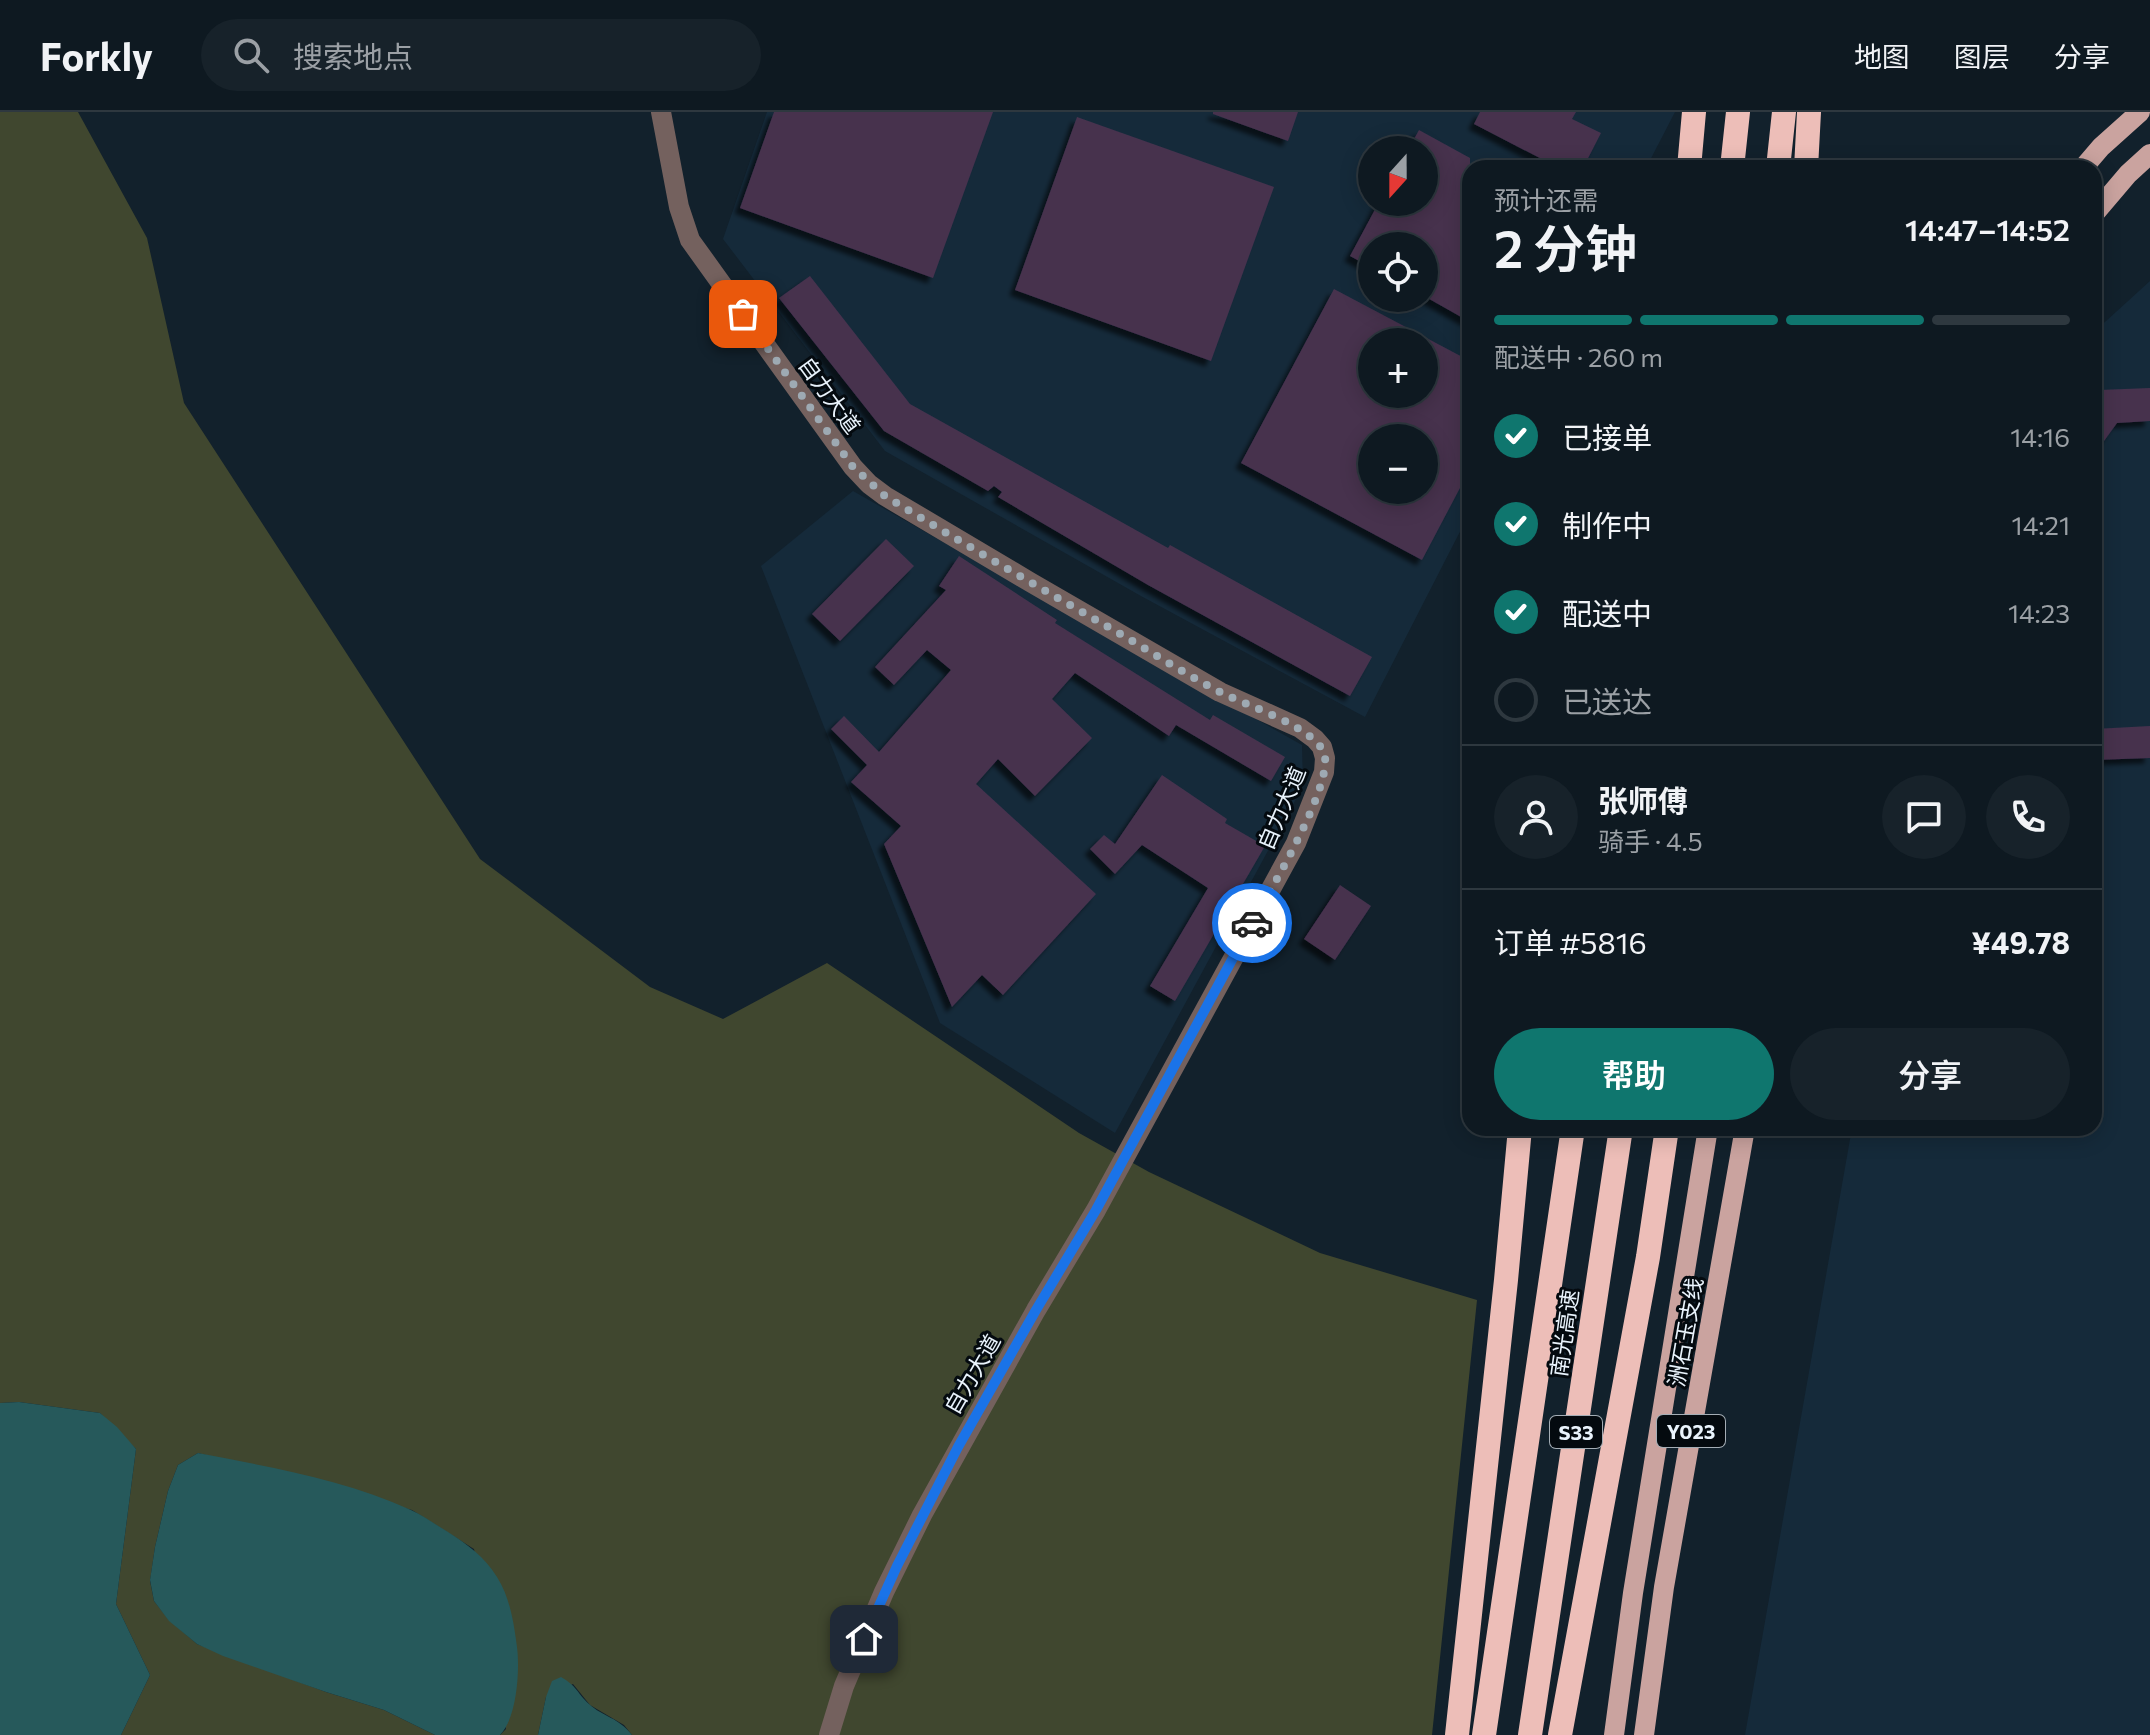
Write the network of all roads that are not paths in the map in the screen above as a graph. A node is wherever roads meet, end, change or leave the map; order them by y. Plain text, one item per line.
1 (661, 112) edge
2 (1694, 112) edge
3 (1738, 112) edge
4 (1784, 112) edge
5 (1809, 112) edge
6 (2140, 112) edge
7 (2150, 154) edge
8 (1690, 160) edge
9 (1733, 160) edge
10 (1779, 160) edge
11 (1806, 160) edge
12 (2090, 160) edge
13 (2102, 205) edge
14 (1519, 1136) edge
15 (1572, 1136) edge
16 (1620, 1136) edge
17 (1666, 1136) edge
18 (1707, 1136) edge
19 (1744, 1136) edge
20 (829, 1735) edge
21 (1457, 1735) edge
22 (1484, 1735) edge
23 (1530, 1735) edge
24 (1560, 1735) edge
25 (1614, 1735) edge
26 (1644, 1735) edge

1 - 20 street, 自力大道
2 - 8 highway
3 - 9 highway
4 - 10 highway
5 - 11 highway
6 - 12 main road
7 - 13 main road
14 - 21 highway
15 - 22 highway, 南光高速 / S33
16 - 23 highway, 南光高速 / S33
17 - 24 highway
18 - 25 main road, 洲石玉支线 / Y023
19 - 26 main road, 洲石玉支线 / Y023

